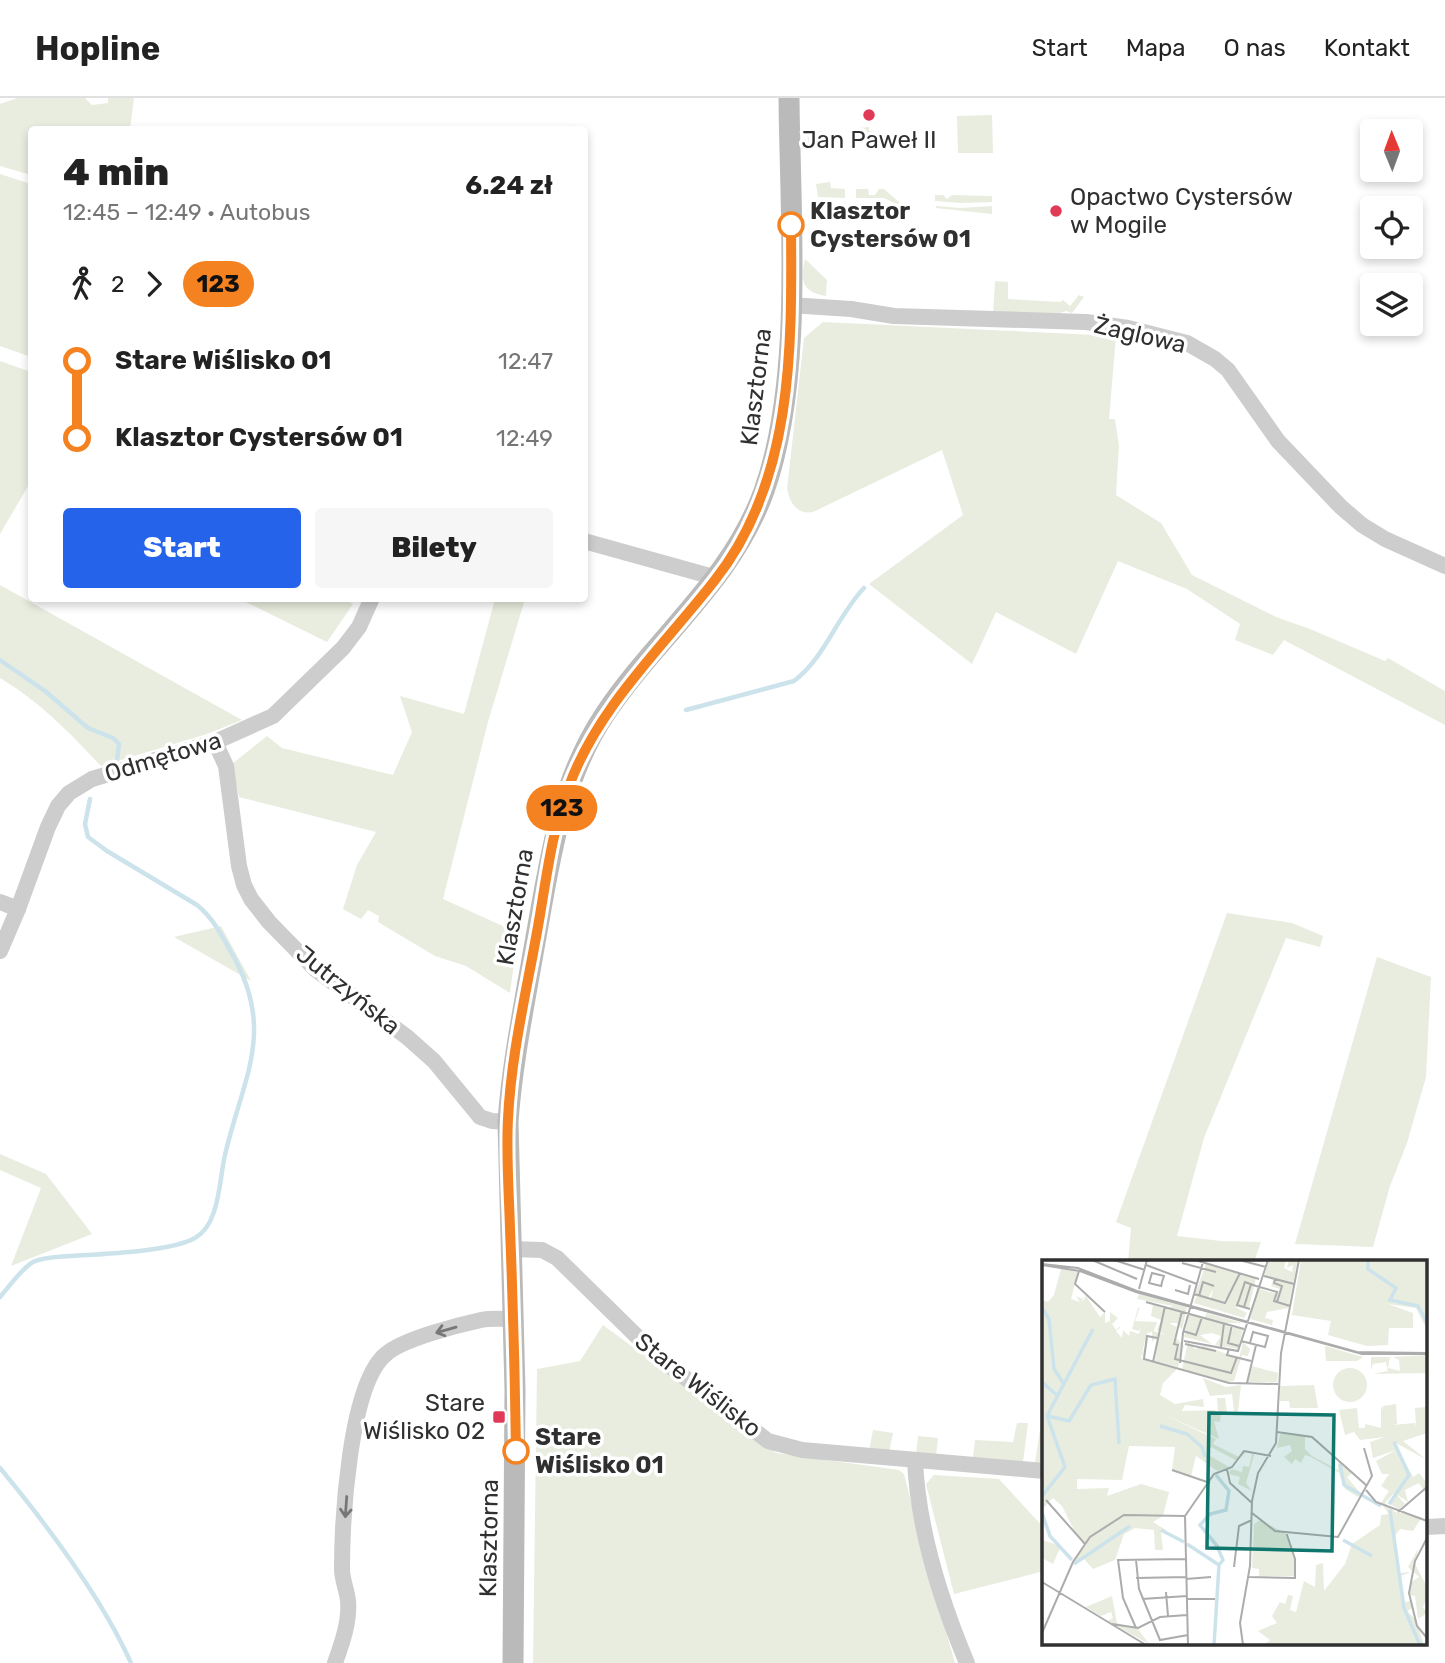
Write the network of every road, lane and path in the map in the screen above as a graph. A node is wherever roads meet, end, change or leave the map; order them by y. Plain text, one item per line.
1 (789, 98) edge
2 (790, 305) junction
3 (588, 542) edge
4 (1445, 566) edge
5 (717, 578) junction
6 (370, 602) edge
7 (215, 742) junction
8 (0, 902) edge
9 (18, 909) junction
10 (0, 951) edge
11 (508, 1122) junction
12 (511, 1249) junction
13 (513, 1319) junction
14 (915, 1460) junction
15 (1042, 1471) edge
16 (335, 1663) edge
17 (513, 1663) edge
18 (967, 1663) edge

1 - 2 street, Klasztorna
2 - 4 street, Żaglowa
2 - 5 street, Klasztorna
3 - 5 street
5 - 11 street, Klasztorna
6 - 7 street, Odmętowa
7 - 9 street, Odmętowa
7 - 11 street, Jutrzyńska
8 - 9 street
9 - 10 street, Odmętowa
11 - 12 street, Klasztorna
12 - 13 street, Klasztorna
12 - 14 street, Stare Wiślisko
13 -> 16 street
13 - 17 street, Klasztorna
14 - 15 street, Stare Wiślisko
14 - 18 street

